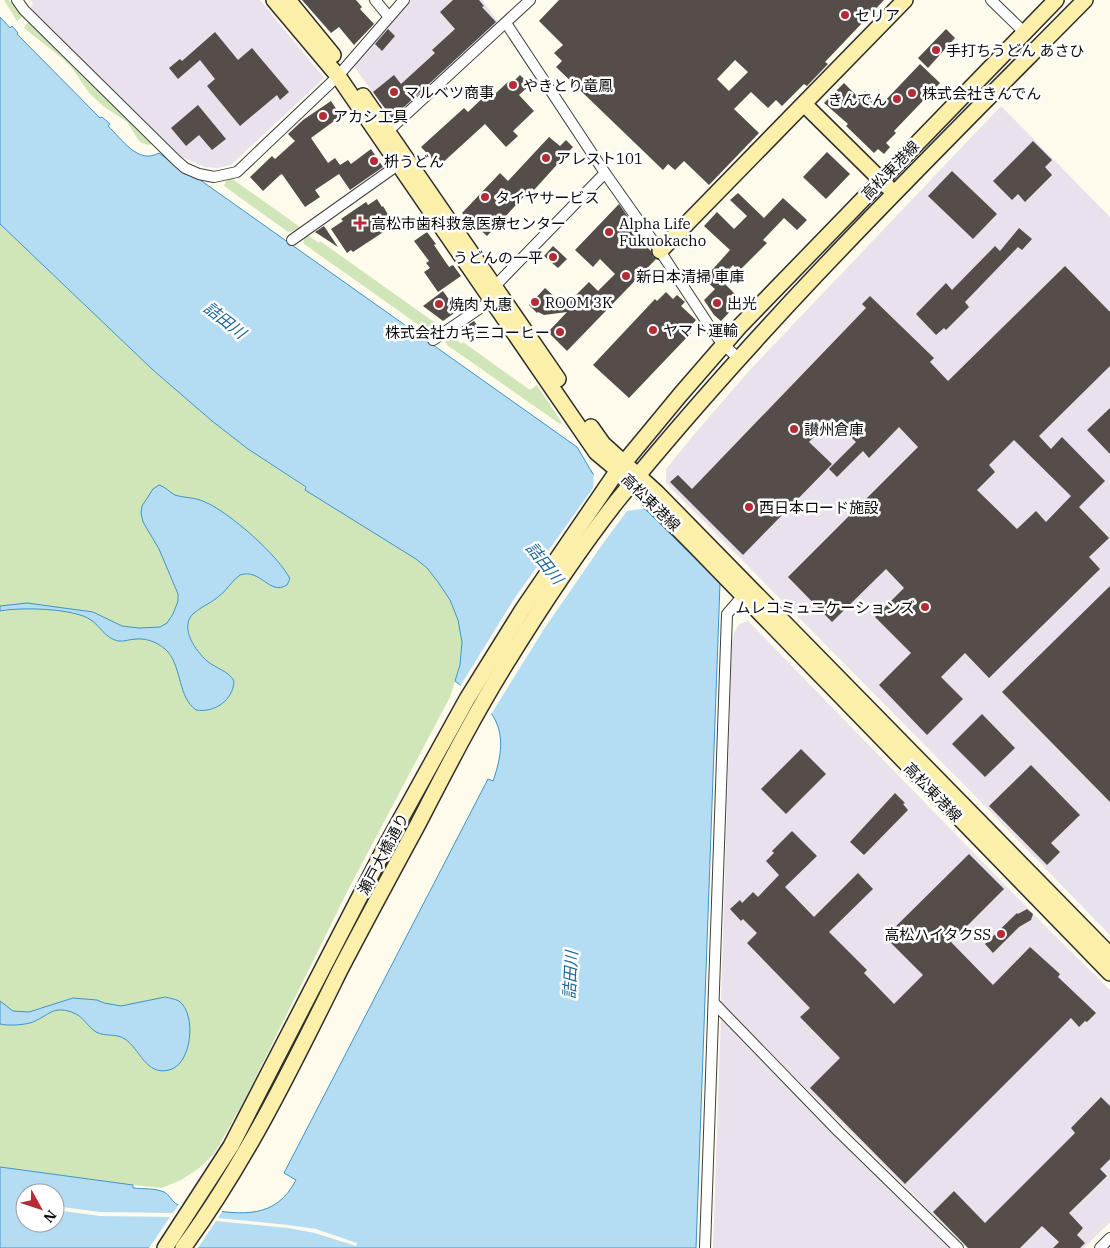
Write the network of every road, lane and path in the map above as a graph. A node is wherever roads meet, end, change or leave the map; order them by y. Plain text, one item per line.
1 (17, 0) edge
2 (274, 0) edge
3 (288, 0) edge
4 (375, 0) edge
5 (404, 0) edge
6 (530, 0) edge
7 (905, 0) edge
8 (991, 0) edge
9 (1056, 0) edge
10 (1085, 0) edge
11 (389, 17) junction
12 (506, 23) junction
13 (1024, 32) junction
14 (341, 72) junction
15 (804, 104) junction
16 (388, 131) junction
17 (402, 162) junction
18 (605, 173) junction
19 (881, 180) junction
20 (895, 193) junction
21 (292, 240) dead end
22 (660, 251) junction
23 (495, 294) junction
24 (434, 340) dead end
25 (723, 344) junction
26 (738, 358) junction
27 (619, 470) junction
28 (633, 482) junction
29 (746, 592) junction
30 (1110, 955) edge
31 (1110, 973) edge
32 (714, 1003) junction
33 (1110, 1238) edge
34 (165, 1248) edge
35 (183, 1248) edge
36 (705, 1248) edge
37 (958, 1248) edge
38 (1100, 1248) edge

1 - 14 street
2 - 14 street
3 - 14 street
4 - 11 street
5 - 11 street
6 - 12 street
7 - 15 street
8 - 13 street
9 - 13 street, 高松東港線
10 - 20 street, 高松東港線
11 - 14 street
12 - 16 street
12 - 18 street
13 - 19 street, 高松東港線
14 - 16 street
14 - 17 street
15 - 19 street
15 - 22 street
16 - 17 street
17 - 21 street
17 - 23 street
18 - 22 street
18 - 23 street
19 - 20 street
19 - 25 street, 高松東港線
20 - 26 street, 高松東港線
22 - 25 street
23 - 24 street
23 - 27 street
25 - 26 street
25 - 27 street, 高松東港線
26 - 28 street, 高松東港線
27 - 28 street, 高松東港線
27 - 34 street, 瀬戸大橋通り
28 - 29 street, 高松東港線
28 - 35 street, 瀬戸大橋通り
29 - 30 street, 高松東港線
29 - 31 street, 高松東港線
29 - 32 street
32 - 36 street
32 - 37 street
33 - 38 street

